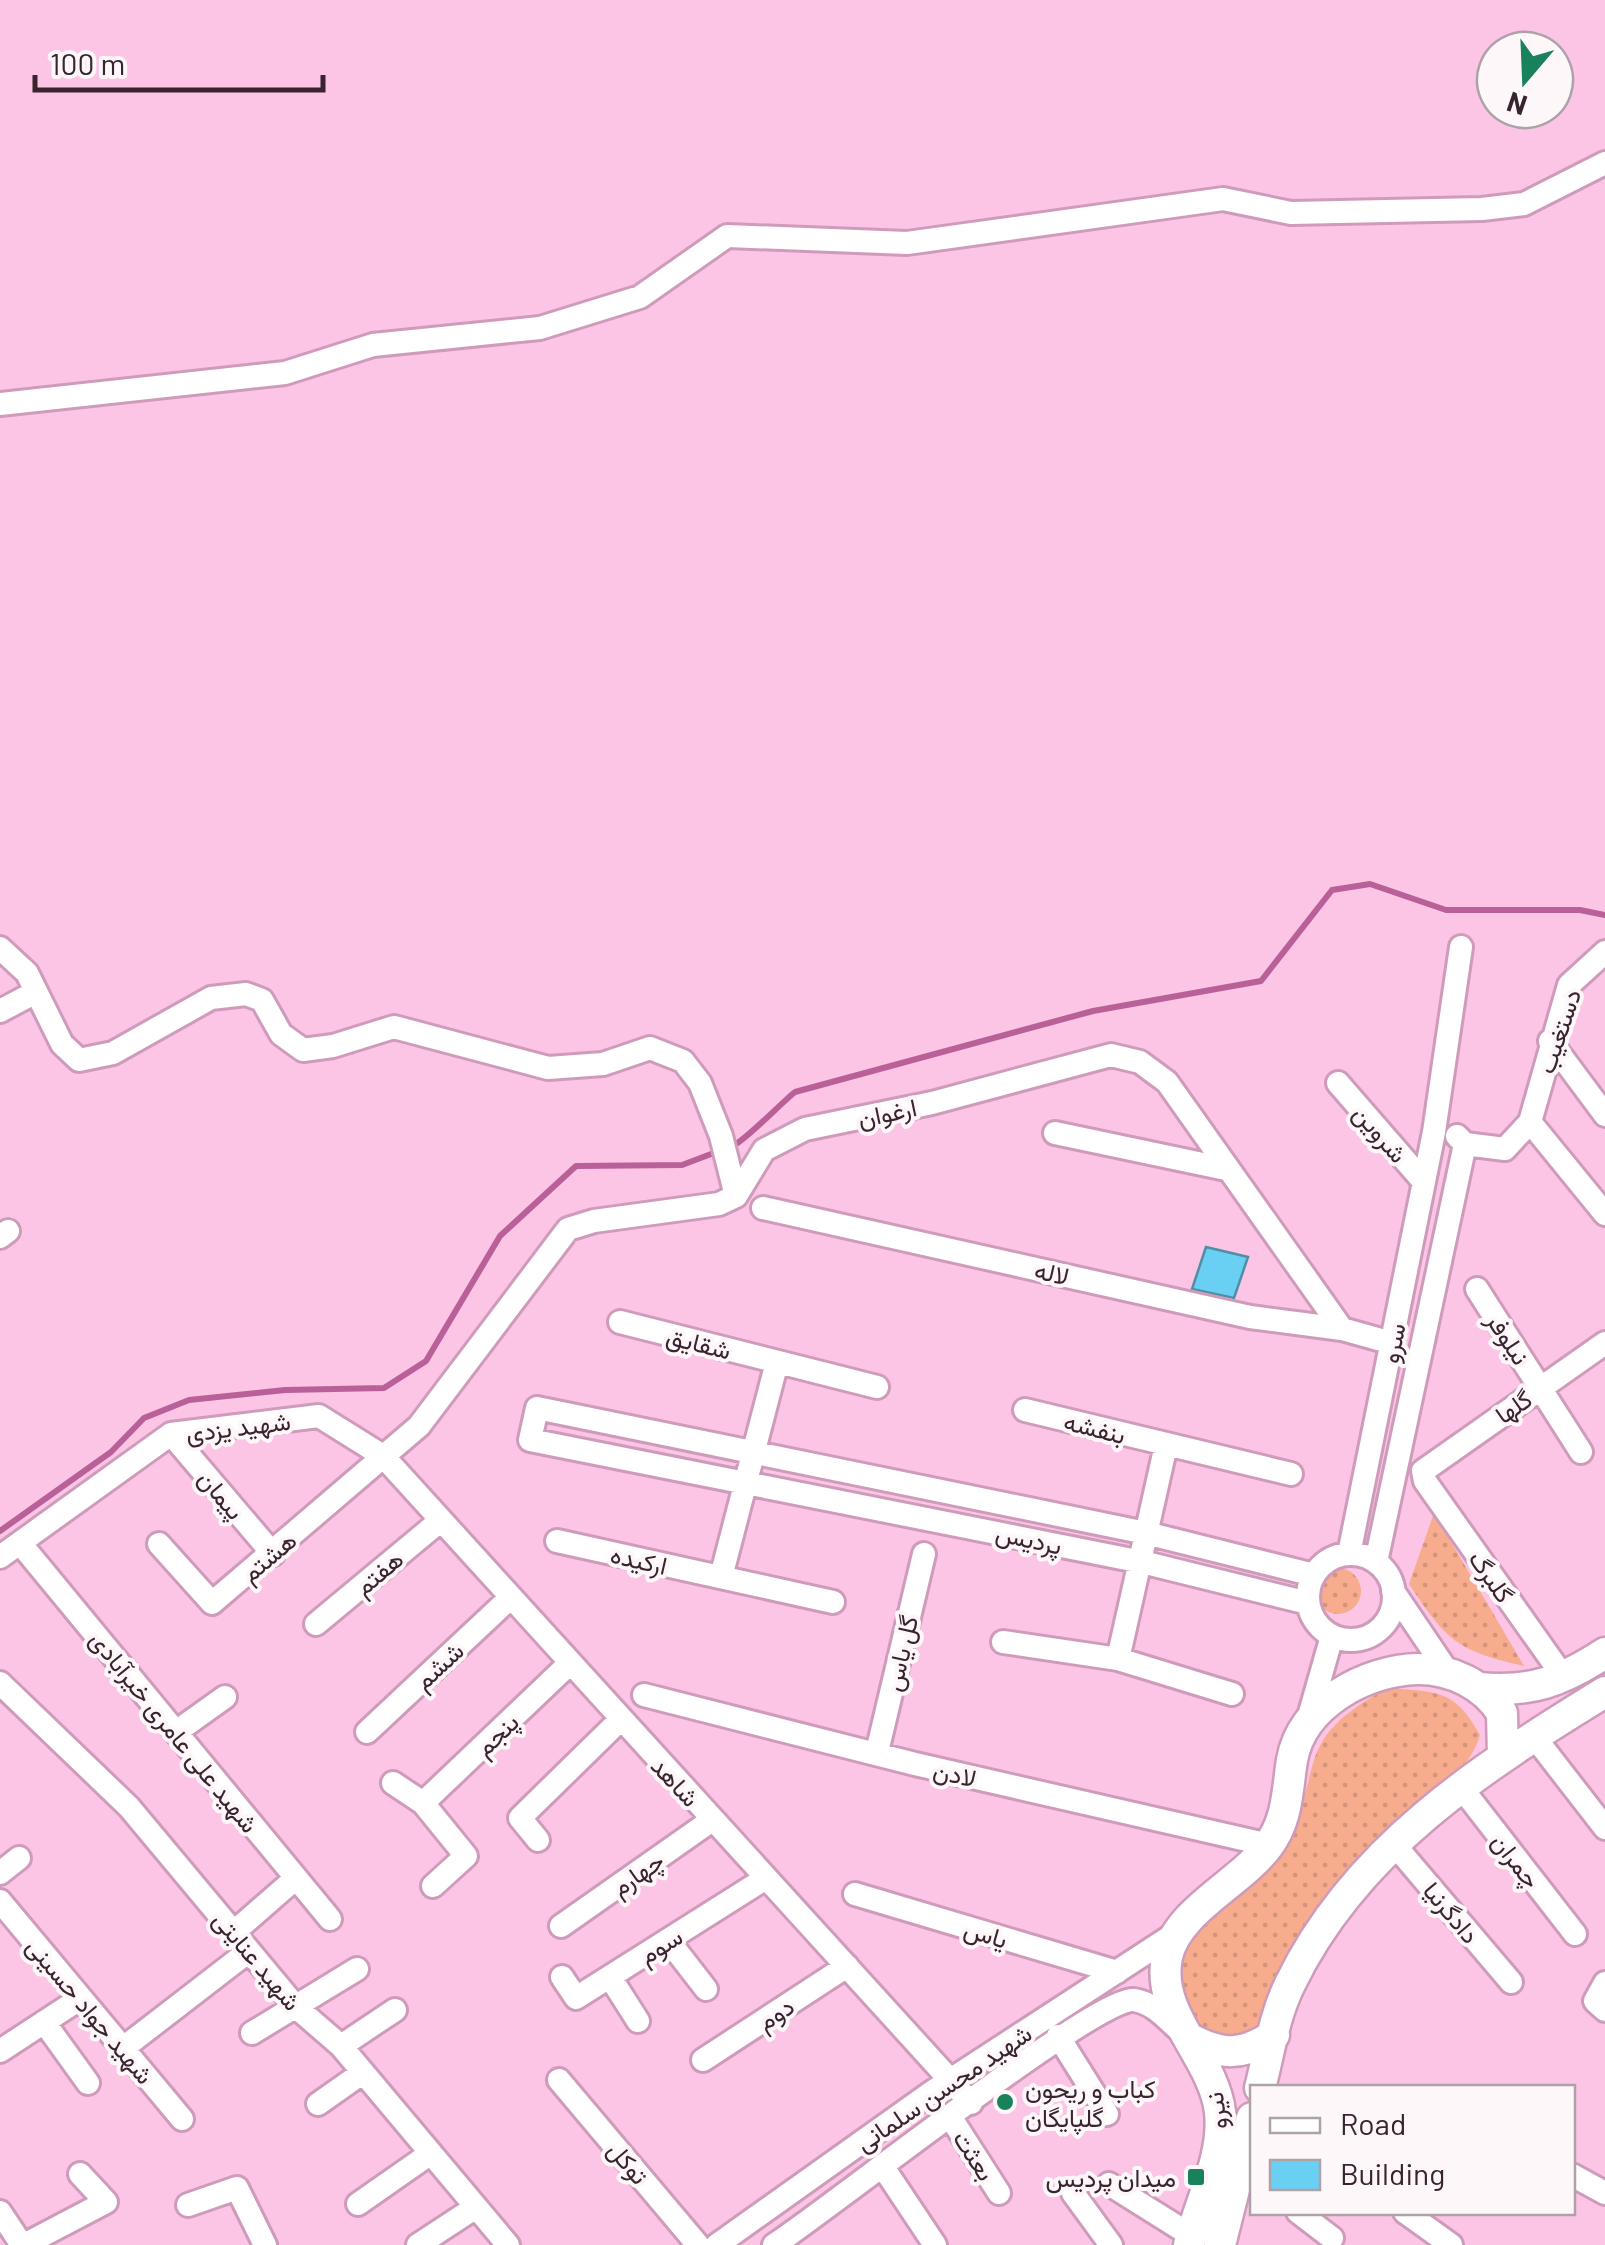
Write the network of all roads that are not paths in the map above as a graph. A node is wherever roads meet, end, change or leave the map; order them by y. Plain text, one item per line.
1 (1605, 163) edge
2 (0, 404) edge
3 (1460, 947) dead end
4 (0, 948) edge
5 (1605, 952) edge
6 (36, 992) junction
7 (0, 1012) edge
8 (1550, 1041) junction
9 (1338, 1083) dead end
10 (1605, 1115) edge
11 (1530, 1122) junction
12 (1434, 1132) junction
13 (1054, 1133) dead end
14 (1465, 1144) junction
15 (1226, 1169) junction
16 (1424, 1182) junction
17 (736, 1196) junction
18 (762, 1208) dead end
19 (1605, 1214) edge
20 (1409, 1256) junction
21 (1438, 1264) junction
22 (1476, 1289) dead end
23 (620, 1322) dead end
24 (1342, 1329) junction
25 (1605, 1343) edge
26 (1392, 1344) junction
27 (777, 1362) junction
28 (878, 1387) dead end
29 (1541, 1388) junction
30 (1025, 1410) dead end
31 (171, 1434) junction
32 (1166, 1445) junction
33 (755, 1452) junction
34 (1581, 1452) dead end
35 (384, 1456) junction
36 (1423, 1472) joint
37 (1291, 1474) dead end
38 (749, 1480) junction
39 (440, 1520) junction
40 (1146, 1533) junction
41 (558, 1540) dead end
42 (20, 1543) junction
43 (159, 1544) dead end
44 (272, 1554) junction
45 (924, 1554) dead end
46 (1349, 1554) junction
47 (0, 1557) edge
48 (1142, 1562) junction
49 (1376, 1562) junction
50 (1314, 1575) junction
51 (721, 1577) junction
52 (1393, 1591) junction
53 (510, 1598) junction
54 (833, 1602) dead end
55 (1308, 1603) junction
56 (316, 1624) dead end
57 (1332, 1636) junction
58 (1003, 1642) dead end
59 (1605, 1653) edge
60 (1118, 1659) junction
61 (569, 1664) junction
62 (1447, 1671) junction
63 (1564, 1679) junction
64 (0, 1684) edge
65 (1479, 1688) junction
66 (644, 1694) dead end
67 (1232, 1694) dead end
68 (1604, 1694) edge
69 (225, 1696) dead end
70 (620, 1720) junction
71 (1306, 1728) junction
72 (176, 1732) junction
73 (367, 1732) dead end
74 (1536, 1739) junction
75 (877, 1752) junction
76 (1503, 1758) junction
77 (393, 1783) dead end
78 (1460, 1786) junction
79 (423, 1803) junction
80 (712, 1820) junction
81 (1605, 1828) edge
82 (538, 1840) dead end
83 (1393, 1843) junction
84 (1269, 1846) junction
85 (19, 1858) dead end
86 (0, 1873) edge
87 (296, 1878) junction
88 (766, 1878) junction
89 (433, 1886) dead end
90 (855, 1894) dead end
91 (0, 1901) edge
92 (330, 1919) dead end
93 (561, 1926) dead end
94 (1574, 1934) dead end
95 (1174, 1935) junction
96 (668, 1940) junction
97 (242, 1942) junction
98 (847, 1966) junction
99 (356, 1969) dead end
100 (1117, 1972) junction
101 (562, 1977) dead end
102 (610, 1977) junction
103 (1511, 1982) dead end
104 (1605, 1983) edge
105 (706, 1990) dead end
106 (78, 2000) junction
107 (296, 2007) junction
108 (395, 2010) dead end
109 (1605, 2010) edge
110 (638, 2021) dead end
111 (44, 2022) junction
112 (252, 2033) dead end
113 (1274, 2035) junction
114 (1058, 2036) junction
115 (1189, 2038) junction
116 (3, 2041) edge
117 (341, 2046) junction
118 (122, 2050) junction
119 (704, 2060) dead end
120 (362, 2073) junction
121 (559, 2080) dead end
122 (950, 2080) junction
123 (88, 2083) dead end
124 (1261, 2085) edge
125 (318, 2104) dead end
126 (971, 2104) junction
127 (1107, 2114) dead end
128 (951, 2118) junction
129 (182, 2119) dead end
130 (1250, 2137) edge
131 (431, 2154) junction
132 (884, 2168) junction
133 (80, 2174) dead end
134 (1246, 2175) edge
135 (1575, 2177) edge
136 (1109, 2184) dead end
137 (1605, 2192) edge
138 (999, 2193) dead end
139 (1074, 2193) dead end
140 (358, 2204) dead end
141 (188, 2206) dead end
142 (476, 2207) junction
143 (0, 2212) edge
144 (1302, 2215) edge
145 (1408, 2215) edge
146 (1422, 2236) edge
147 (1332, 2238) dead end
148 (787, 2242) edge
149 (1200, 2242) edge
150 (23, 2245) edge
151 (265, 2245) edge
152 (418, 2245) edge
153 (508, 2245) edge
154 (698, 2245) edge
155 (717, 2245) edge
156 (935, 2245) edge
157 (1111, 2245) edge
158 (1450, 2245) edge

1 - 2 street
3 - 12 street, سرو
4 - 6 street
5 - 8 street, دستغیب
6 - 7 street
6 - 17 street
8 - 10 street
8 - 11 street, دستغیب
9 - 16 street, شروین
11 - 14 street
11 - 19 street
12 - 14 street
12 - 16 street, سرو
13 - 15 street
14 - 21 street, سرو
15 - 17 street, ارغوان
15 - 24 street, ارغوان
16 - 20 street, سرو
17 - 35 street
18 - 24 street, لاله
20 - 21 street
20 - 26 street, سرو
21 - 49 street, سرو
22 - 29 street, نیلوفر
23 - 27 street, شقایق
24 - 26 street
25 - 29 street, گلها
26 - 46 street, سرو
27 - 28 street, شقایق
27 - 33 street
29 - 34 street, نیلوفر
29 - 36 street, گلها
30 - 32 street, بنفشه
31 - 35 street, شهید یزدی
31 - 42 street, شهید یزدی
31 - 44 street, پیمان
32 - 37 street, بنفشه
32 - 40 street
33 - 38 street
33 - 38 street, پردیس
33 - 40 street, پردیس
35 - 39 street, شاهد
35 - 44 street, هشتم
36 - 63 street, گلبرگ
38 - 48 street, پردیس
38 - 51 street
39 - 53 street, شاهد
39 - 56 street, هفتم
40 - 48 street
40 - 50 street, پردیس
41 - 51 street, ارکیده
42 - 47 street, شهید یزدی
42 - 72 street, شهید علی عامری خیرآبادی
43 - 44 street, هشتم
45 - 75 street, گل یاس
46 - 49 street
46 - 50 street
48 - 55 street, پردیس
48 - 60 street
49 - 52 street
50 - 55 street
51 - 54 street, ارکیده
52 - 57 street
52 - 62 street
53 - 61 street, شاهد
53 - 73 street, ششم
55 - 57 street
57 - 71 street
58 - 60 street
59 - 63 main road
60 - 67 street
61 - 70 street, شاهد
61 - 79 street, پنجم
62 - 65 main road
62 - 71 main road
63 - 65 main road
64 - 97 street, شهید عنایتی
65 - 76 main road
66 - 75 street, لادن
68 - 74 main road
69 - 72 street
70 - 80 street, شاهد
70 - 82 street
71 - 84 main road
72 - 87 street, شهید علی عامری خیرآبادی
74 - 76 main road
74 - 81 street
75 - 84 street, لادن
76 - 78 main road
77 - 79 street
78 - 83 main road
78 - 94 street, چمران
79 - 89 street
80 - 88 street, شاهد
80 - 93 street, چهارم
83 - 103 street, دادگرنیا
83 - 113 main road
84 - 95 main road
85 - 86 street
87 - 92 street, شهید علی عامری خیرآبادی
87 - 97 street
88 - 96 street, سوم
88 - 98 street, شاهد
90 - 100 street, یاس
91 - 106 street, شهید جواد حسینی
95 - 100 street, شهید محسن سلمانی
95 - 115 main road
96 - 102 street, سوم
96 - 105 street
97 - 107 street, شهید عنایتی
97 - 118 street
98 - 119 street, دوم
98 - 122 street, شاهد
99 - 107 street
100 - 122 street, شهید محسن سلمانی
101 - 102 street, سوم
102 - 110 street
104 - 109 street
106 - 111 street
106 - 118 street, شهید جواد حسینی
107 - 112 street
107 - 117 street, شهید عنایتی
108 - 117 street
111 - 116 street
111 - 123 street
113 - 115 main road
113 - 124 main road, نیرو
114 - 115 street, شهید محسن سلمانی
114 - 126 street, شهید محسن سلمانی
114 - 127 street
115 - 149 main road, نیرو
117 - 120 street, شهید عنایتی
118 - 129 street, شهید جواد حسینی
120 - 125 street
120 - 131 street, شهید عنایتی
121 - 154 street, توکل
122 - 126 street, شاهد
122 - 155 street, شهید محسن سلمانی
126 - 128 street, شهید محسن سلمانی
128 - 132 street, شهید محسن سلمانی
128 - 138 street, بعثت
130 - 134 main road, نیرو
131 - 140 street
131 - 142 street, شهید عنایتی
132 - 148 street, شهید محسن سلمانی
132 - 156 street
133 - 150 street
134 - 149 main road, نیرو
135 - 137 street
136 - 149 street
139 - 157 street
141 - 151 street
142 - 152 street
142 - 153 street, شهید عنایتی
143 - 150 street
144 - 147 street
145 - 146 street
146 - 158 street

